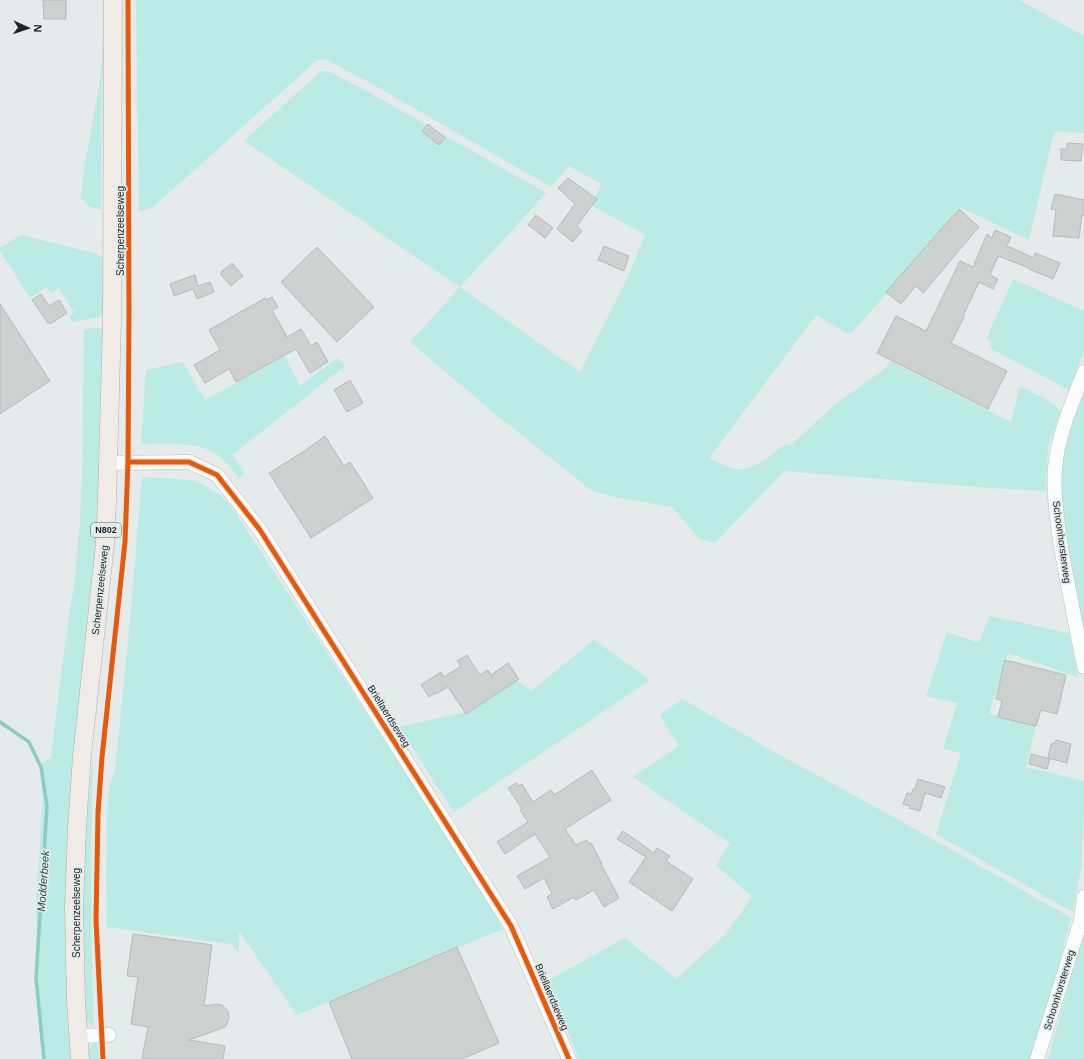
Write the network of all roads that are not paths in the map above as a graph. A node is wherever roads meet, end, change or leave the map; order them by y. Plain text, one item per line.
1 (113, 0) edge
2 (1084, 372) edge
3 (108, 463) junction
4 (1084, 667) edge
5 (1084, 897) edge
6 (109, 1035) dead end
7 (78, 1036) junction
8 (80, 1059) edge
9 (569, 1059) edge
10 (1037, 1059) edge

1 - 3 main road, Scherpenzeelseweg / N802
2 - 4 street, Schoonhorsterweg
3 - 7 main road, Scherpenzeelseweg / N802
3 - 9 street, Briellaerdseweg
5 - 10 street, Schoonhorsterweg
6 - 7 street
7 - 8 main road, Scherpenzeelseweg / N802

